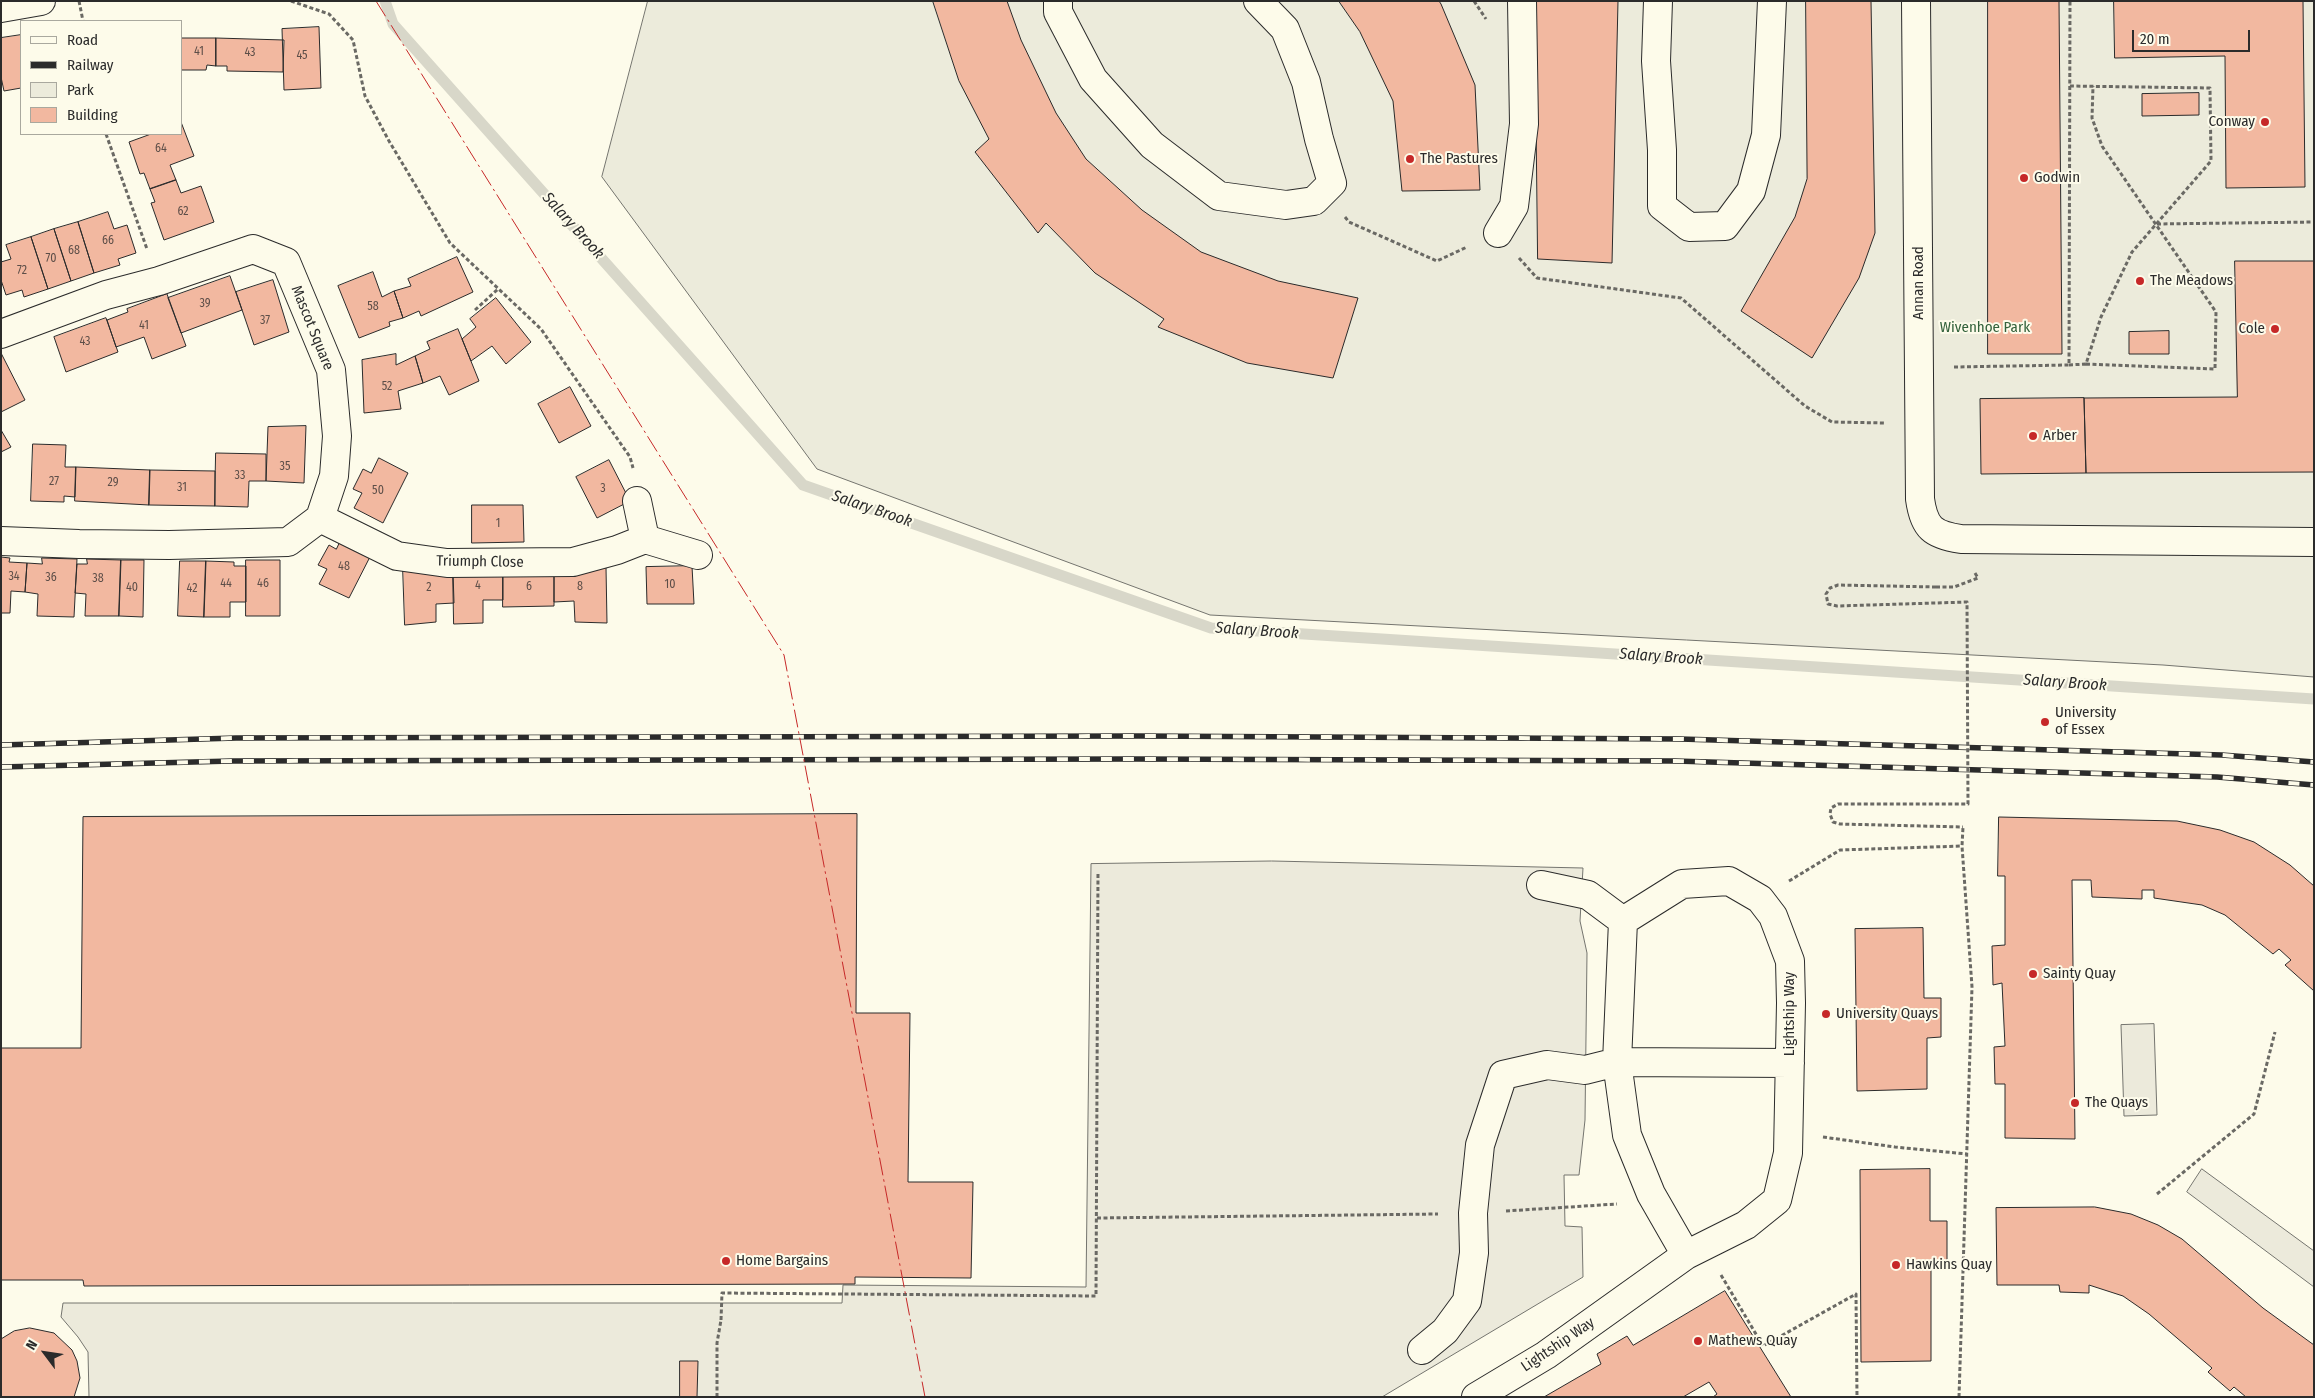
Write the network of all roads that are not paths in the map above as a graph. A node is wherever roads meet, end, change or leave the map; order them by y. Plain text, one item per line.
1 (41, 1) edge
2 (1058, 1) edge
3 (1258, 1) edge
4 (1522, 1) edge
5 (1658, 1) edge
6 (1772, 1) edge
7 (1916, 1) edge
8 (1, 8) edge
9 (1498, 233) road end
10 (1, 334) edge
11 (636, 488) road end
12 (320, 518) junction
13 (645, 539) junction
14 (1, 541) edge
15 (2314, 542) edge
16 (698, 555) dead end
17 (1541, 885) dead end
18 (1623, 920) junction
19 (1616, 1062) junction
20 (1790, 1063) junction
21 (1695, 1250) junction
22 (1422, 1350) dead end
23 (1476, 1397) edge

1 - 8 street
2 - 3 street
4 - 9 street
5 - 6 street
7 - 15 street, Annan Road
10 - 12 street, Mascot Square
11 - 13 street
12 - 13 street, Triumph Close
12 - 14 street
13 - 16 street
17 - 18 street
18 - 19 street
18 - 20 street, Lightship Way
19 - 20 street
19 - 21 street
19 - 22 street
20 - 21 street, Lightship Way
21 - 23 street, Lightship Way

